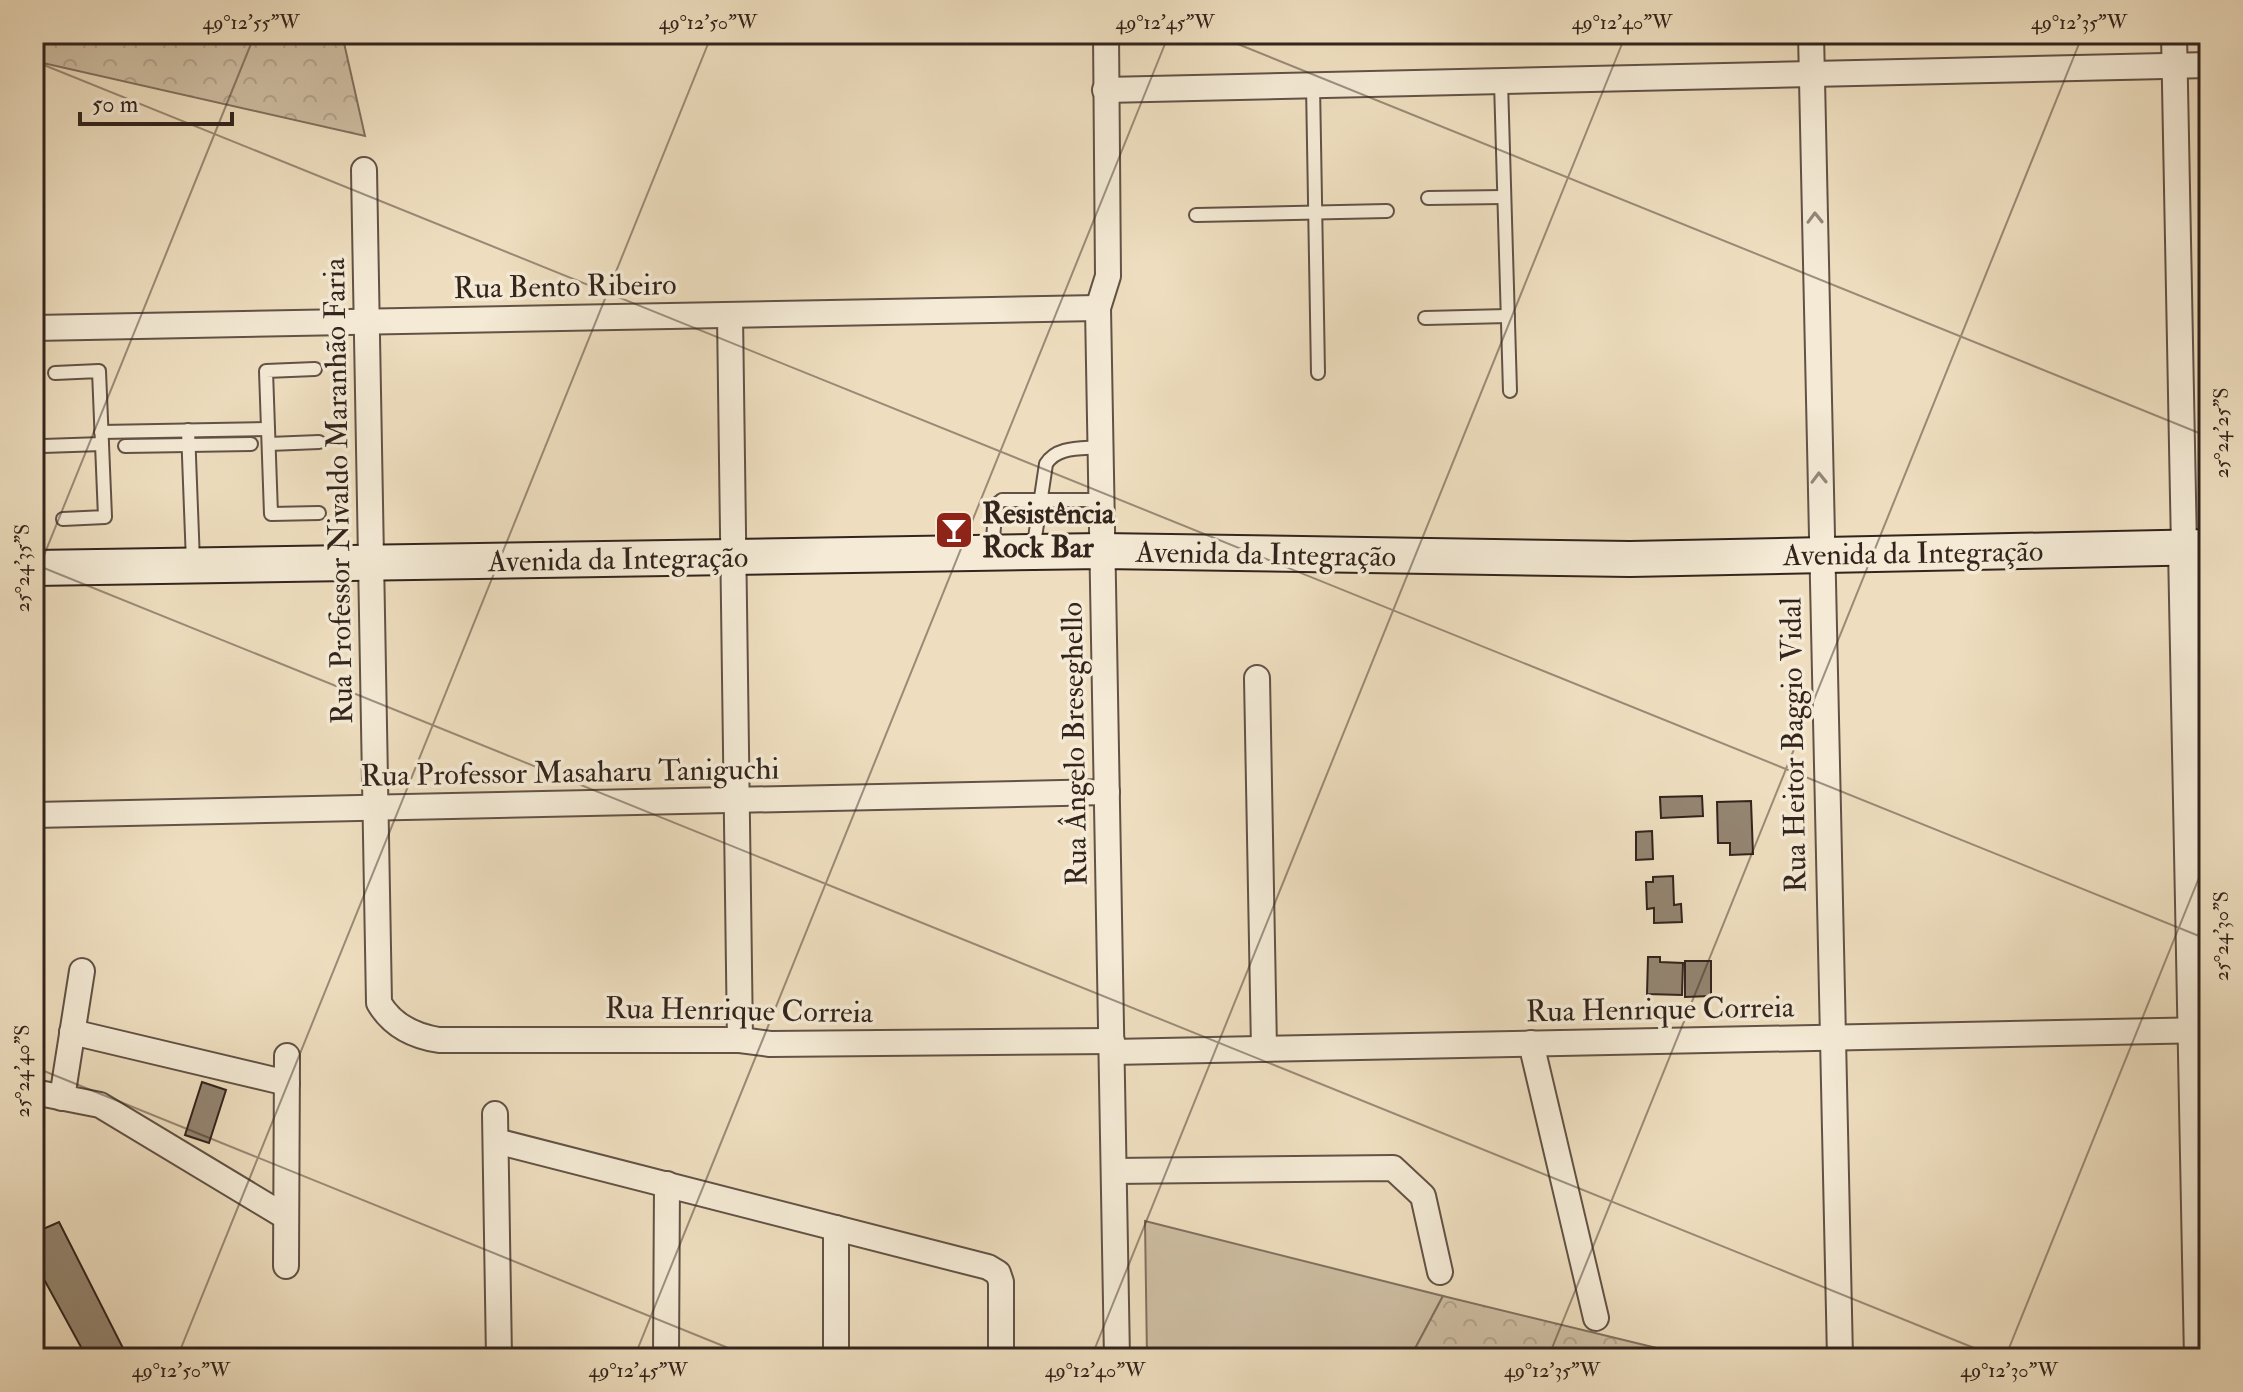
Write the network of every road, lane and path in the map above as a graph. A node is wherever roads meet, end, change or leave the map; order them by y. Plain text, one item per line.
1 (1106, 34) edge
2 (1811, 34) edge
3 (2174, 34) edge
4 (2209, 65) edge
5 (2175, 66) junction
6 (1812, 74) junction
7 (1501, 82) junction
8 (1313, 85) junction
9 (1105, 90) junction
10 (364, 170) dead end
11 (1504, 197) junction
12 (1428, 198) dead end
13 (1387, 211) dead end
14 (1315, 212) junction
15 (1196, 215) dead end
16 (1098, 308) junction
17 (730, 315) junction
18 (1508, 316) junction
19 (1425, 318) dead end
20 (367, 321) junction
21 (34, 328) edge
22 (315, 369) dead end
23 (55, 373) dead end
24 (1318, 373) dead end
25 (1510, 391) dead end
26 (268, 429) junction
27 (188, 430) junction
28 (102, 438) junction
29 (319, 442) dead end
30 (251, 444) dead end
31 (269, 444) junction
32 (189, 445) junction
33 (43, 446) dead end
34 (125, 446) dead end
35 (1101, 447) junction
36 (1042, 498) junction
37 (1102, 500) junction
38 (319, 513) dead end
39 (63, 519) dead end
40 (2196, 547) edge
41 (1102, 551) junction
42 (1033, 552) junction
43 (992, 553) junction
44 (1821, 556) junction
45 (733, 557) junction
46 (371, 563) junction
47 (194, 566) junction
48 (34, 568) edge
49 (1257, 678) dead end
50 (1107, 792) junction
51 (737, 800) junction
52 (376, 808) junction
53 (34, 815) edge
54 (82, 971) dead end
55 (379, 1003) joint
56 (2201, 1030) edge
57 (72, 1032) junction
58 (1833, 1037) junction
59 (740, 1040) junction
60 (1531, 1043) junction
61 (1112, 1046) junction
62 (1264, 1049) junction
63 (287, 1056) dead end
64 (287, 1083) junction
65 (34, 1092) edge
66 (62, 1098) junction
67 (495, 1114) dead end
68 (496, 1141) junction
69 (1114, 1171) junction
70 (667, 1184) junction
71 (286, 1217) junction
72 (836, 1228) junction
73 (286, 1266) dead end
74 (1440, 1272) dead end
75 (1596, 1318) dead end
76 (499, 1358) edge
77 (666, 1358) edge
78 (836, 1358) edge
79 (1001, 1358) edge
80 (1117, 1358) edge
81 (1840, 1358) edge
82 (2200, 1358) edge

1 - 9 street, Rua Ângelo Breseghello
2 - 6 street, Rua Heitor Baggio Vidal
3 - 5 street
4 - 5 street
5 - 6 street
5 - 40 street
6 - 7 street
44 -> 6 street, Rua Heitor Baggio Vidal
7 - 8 street
7 - 11 lane
8 - 9 street
8 - 14 lane
9 - 16 street, Rua Ângelo Breseghello
10 - 20 street, Rua Professor Nivaldo Maranhão Faria
11 - 12 lane
11 - 18 lane
13 - 14 lane
14 - 15 lane
14 - 24 lane
16 - 17 street, Rua Bento Ribeiro
16 - 35 street, Rua Ângelo Breseghello
17 - 20 street, Rua Bento Ribeiro
17 - 45 street
18 - 19 lane
18 - 25 lane
20 - 21 street, Rua Bento Ribeiro
20 - 46 street, Rua Professor Nivaldo Maranhão Faria
22 - 26 lane
23 - 28 lane
26 - 27 lane
26 - 31 lane
27 - 28 lane
27 - 32 lane
28 - 33 lane
28 - 39 lane
29 - 31 lane
30 - 32 lane
31 - 38 lane
32 - 34 lane
32 - 47 lane
35 - 36 lane
35 - 37 street, Rua Ângelo Breseghello
36 - 37 lane
36 - 42 lane
36 - 43 lane
37 - 41 street, Rua Ângelo Breseghello
40 - 44 main road, Avenida da Integração
40 - 56 street
41 - 42 main road, Avenida da Integração
41 - 44 main road, Avenida da Integração
41 - 50 street, Rua Ângelo Breseghello
42 - 43 main road, Avenida da Integração
43 - 45 main road, Avenida da Integração
44 - 58 street, Rua Heitor Baggio Vidal
45 - 46 main road, Avenida da Integração
45 - 51 street
46 - 47 main road, Avenida da Integração
46 - 52 street, Rua Professor Nivaldo Maranhão Faria
47 - 48 main road, Avenida da Integração
49 - 62 street
50 - 51 street, Rua Professor Masaharu Taniguchi
50 - 61 street, Rua Ângelo Breseghello
51 - 52 street, Rua Professor Masaharu Taniguchi
51 - 59 street
52 - 53 street, Rua Professor Masaharu Taniguchi
52 - 55 street, Rua Professor Nivaldo Maranhão Faria
54 - 57 street
55 - 59 street, Rua Henrique Correia
56 - 58 street, Rua Henrique Correia
56 - 82 street
57 - 64 street
57 - 66 street
58 - 60 street, Rua Henrique Correia
58 - 81 street, Rua Heitor Baggio Vidal
59 - 61 street, Rua Henrique Correia
60 - 62 street, Rua Henrique Correia
60 - 75 street
61 - 62 street, Rua Henrique Correia
61 - 69 street, Rua Ângelo Breseghello
63 - 64 street
64 - 71 street
65 - 66 street
66 - 71 street
67 - 68 street
68 - 70 street
68 - 76 street
69 - 74 street
69 - 80 street, Rua Ângelo Breseghello
70 - 72 street
70 - 77 street
71 - 73 street
72 - 78 street
72 - 79 street

